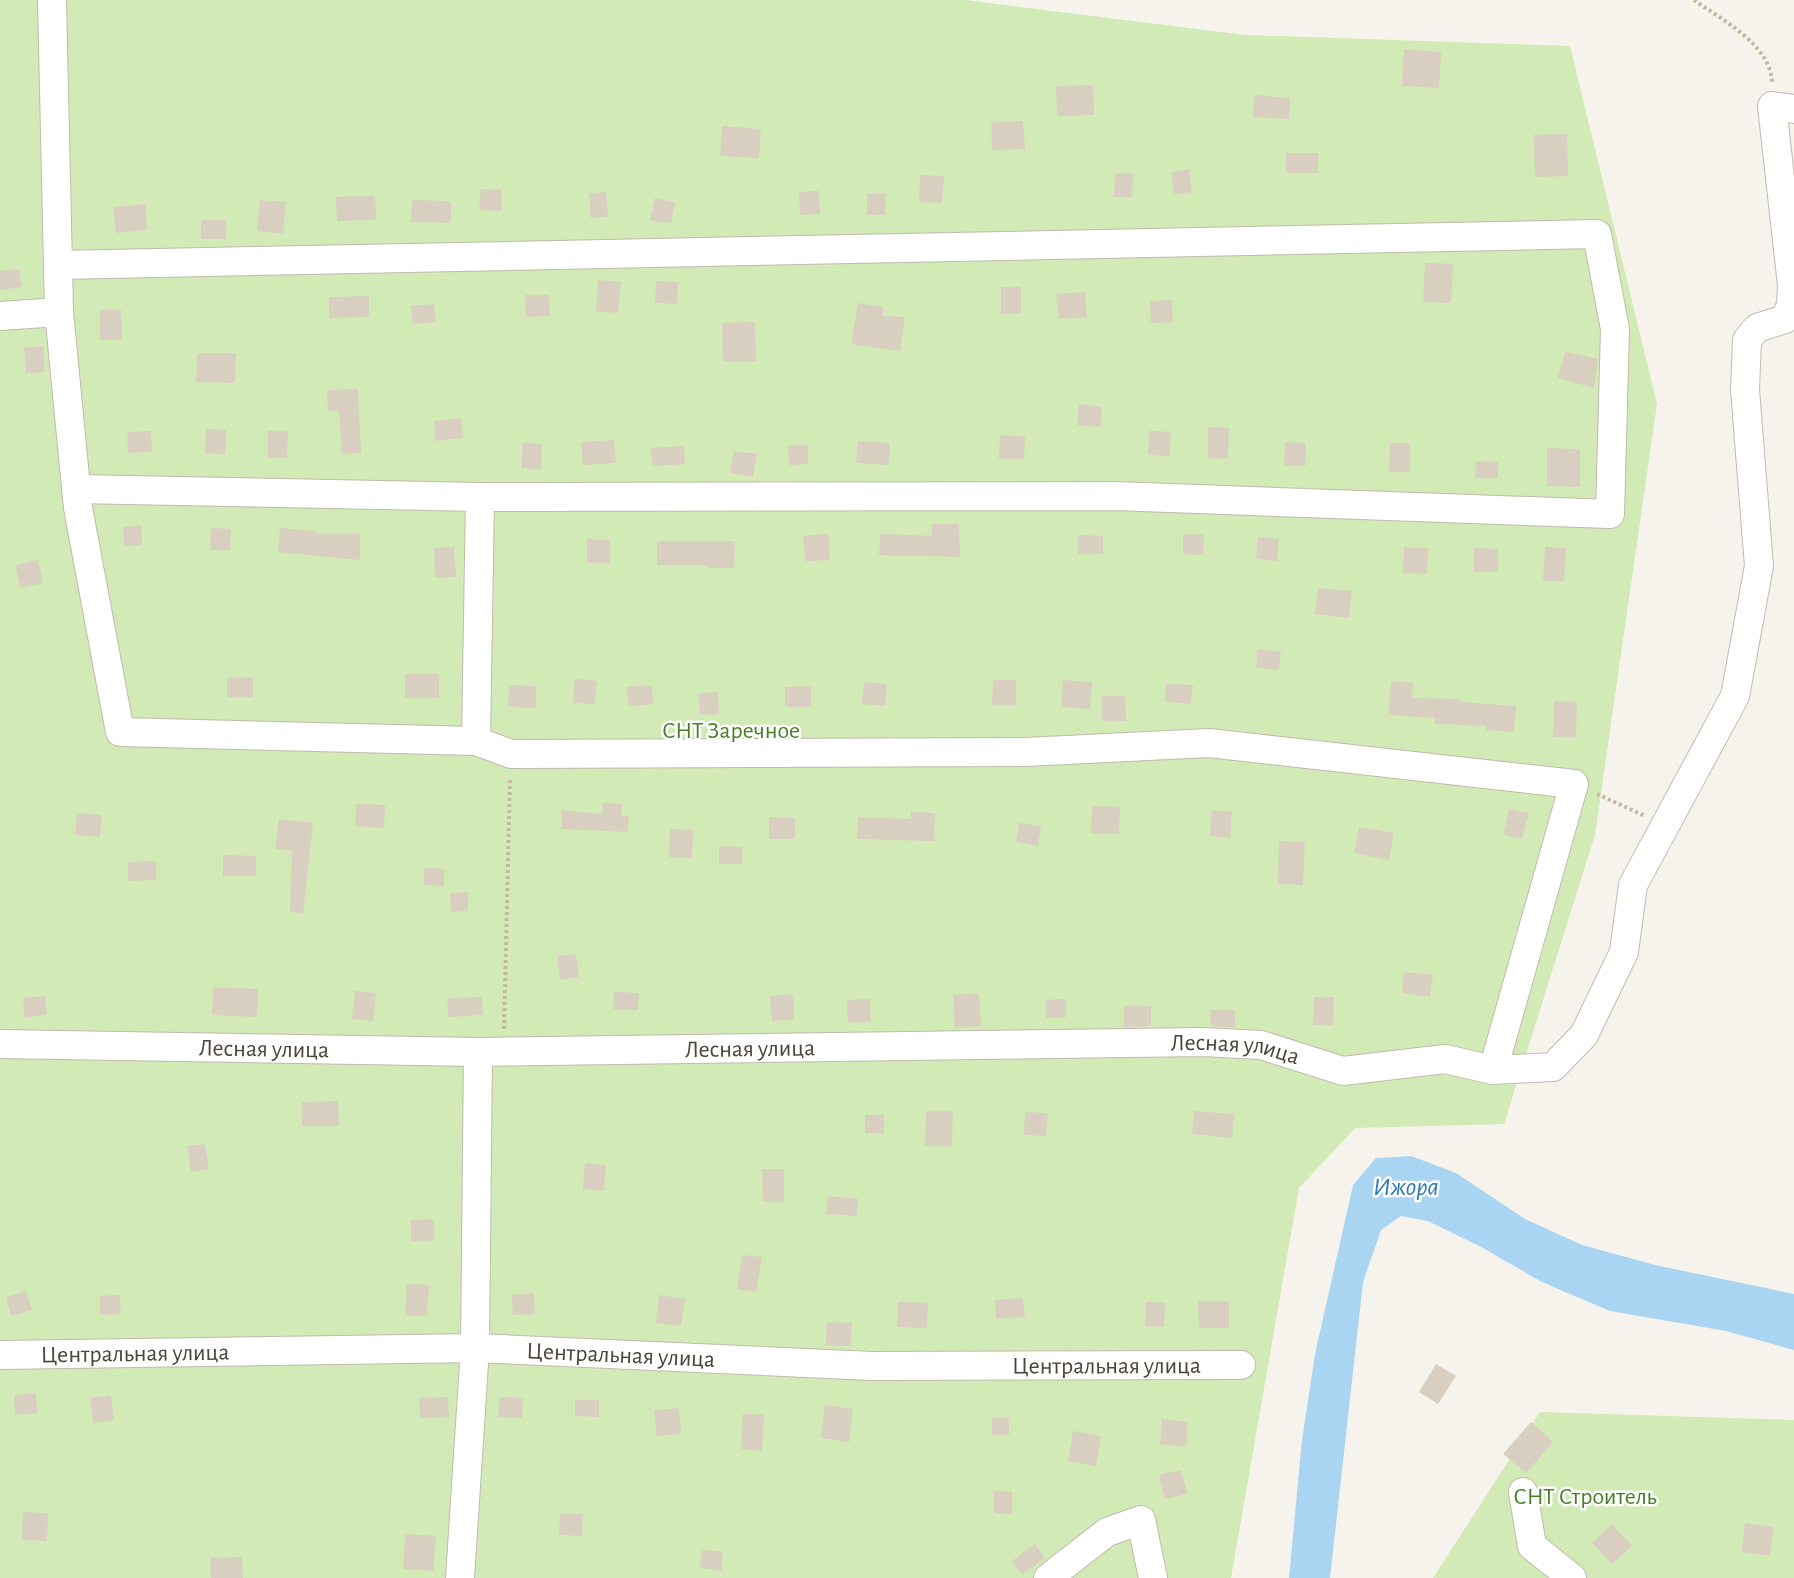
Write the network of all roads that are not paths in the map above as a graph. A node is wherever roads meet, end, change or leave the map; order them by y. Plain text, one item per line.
1 (52, 0) edge
2 (1783, 107) edge
3 (58, 265) junction
4 (59, 312) junction
5 (0, 316) edge
6 (76, 489) junction
7 (480, 497) junction
8 (476, 741) junction
9 (0, 1044) edge
10 (478, 1052) junction
11 (1493, 1070) junction
12 (475, 1348) junction
13 (0, 1355) edge
14 (1240, 1365) dead end
15 (1523, 1492) dead end
16 (460, 1578) edge
17 (1048, 1578) edge
18 (1154, 1578) edge
19 (1572, 1578) edge

1 - 3 street
2 - 11 street, Лесная улица
3 - 4 street
3 - 7 street
4 - 5 street
4 - 6 street
6 - 7 street
6 - 8 street
7 - 8 street
8 - 11 street
9 - 10 street, Лесная улица
10 - 11 street, Лесная улица
10 - 12 street
12 - 13 street, Центральная улица
12 - 14 street, Центральная улица
12 - 16 street
15 - 19 street
17 - 18 street

